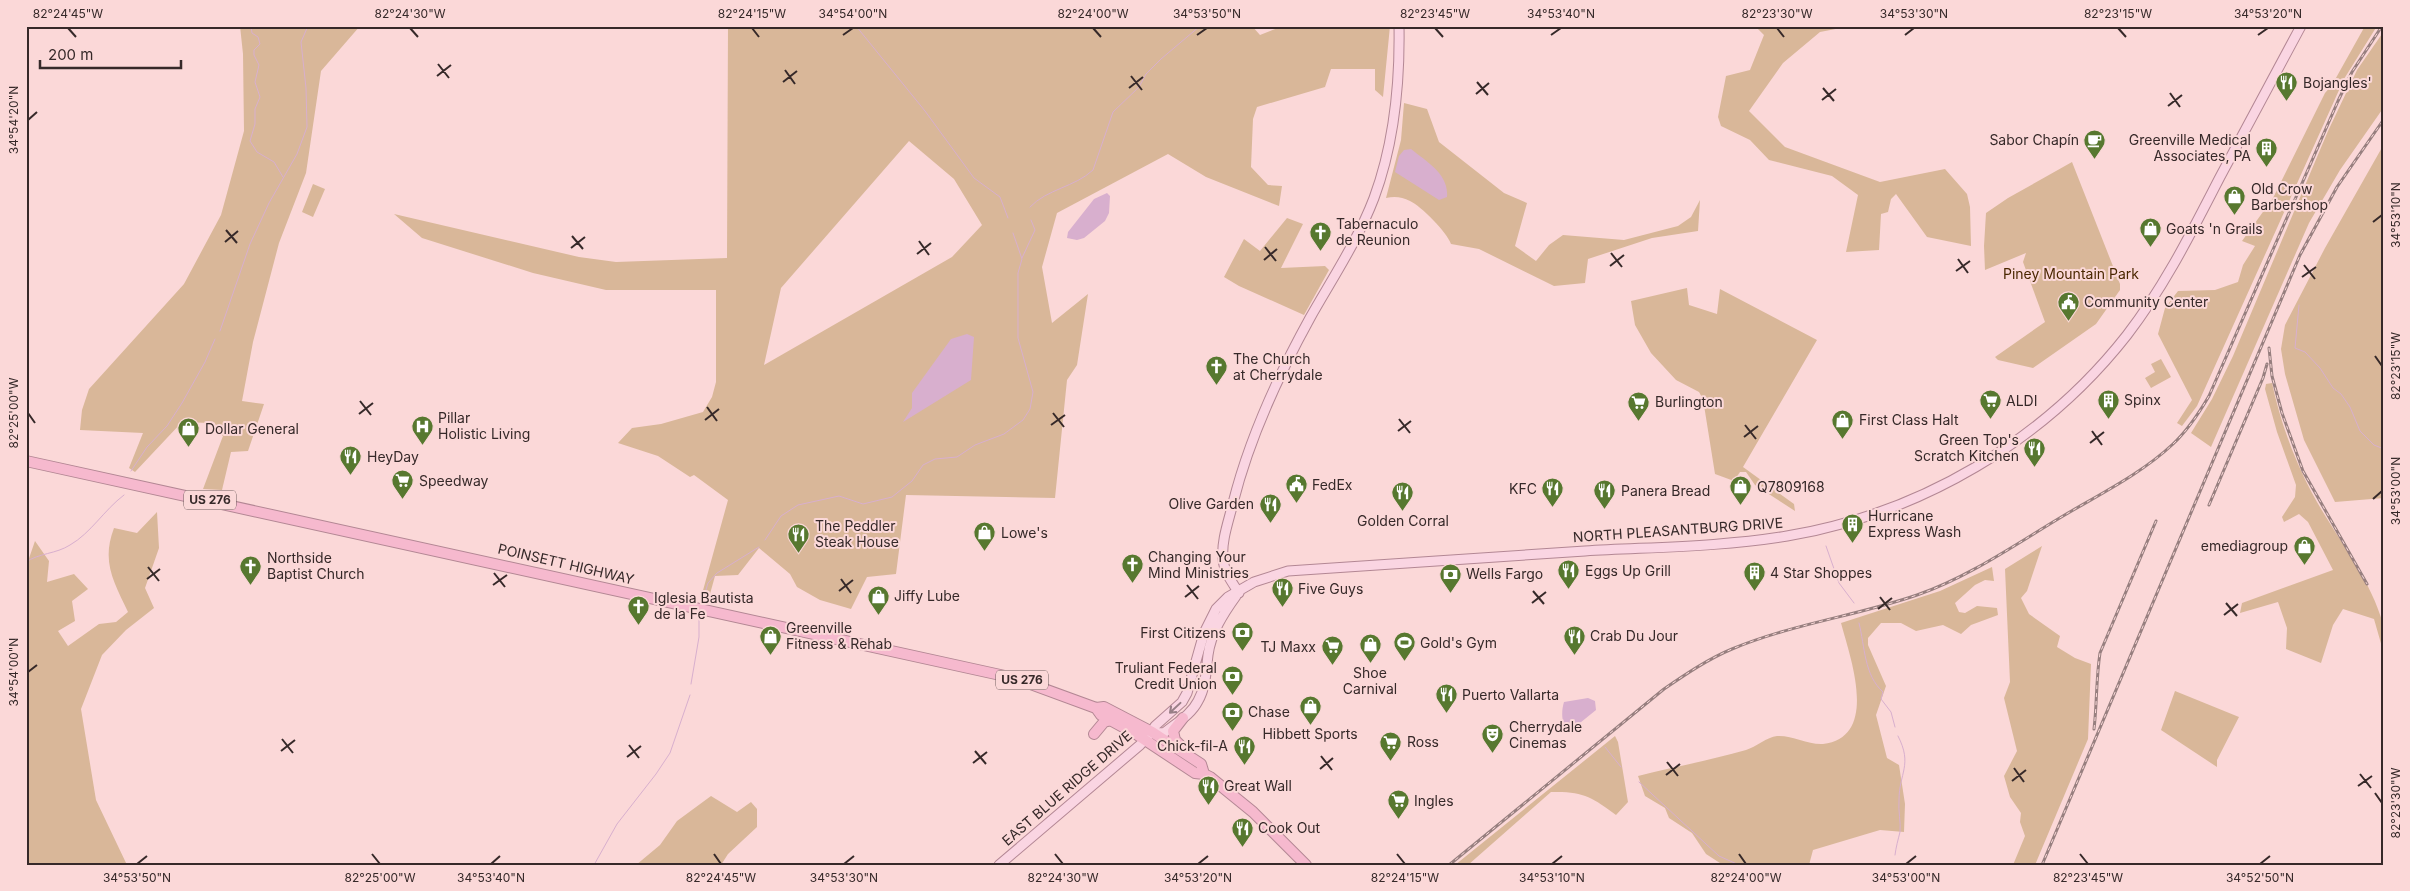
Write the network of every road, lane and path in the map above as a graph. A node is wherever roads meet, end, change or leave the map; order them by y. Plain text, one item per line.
1 (1399, 26) edge
2 (2301, 26) edge
3 (26, 460) edge
4 (1239, 593) junction
5 (1096, 708) junction
6 (1183, 718) junction
7 (1112, 720) junction
8 (1094, 734) dead end
9 (1149, 736) junction
10 (1194, 759) junction
11 (1204, 774) junction
12 (1000, 865) edge
13 (1306, 865) edge

1 - 4 main road
2 - 4 main road, NORTH PLEASANTBURG DRIVE
3 - 5 highway, POINSETT HIGHWAY / US 276
4 - 6 main road
4 -> 9 main road, NORTH PLEASANTBURG DRIVE
5 - 7 highway, POINSETT HIGHWAY / US 276
5 - 9 highway, POINSETT HIGHWAY / US 276
6 - 9 main road
6 - 10 highway
7 - 8 highway
7 - 9 highway, POINSETT HIGHWAY / US 276
9 - 10 highway, POINSETT HIGHWAY / US 276
9 - 11 highway, POINSETT HIGHWAY / US 276
9 - 12 main road, EAST BLUE RIDGE DRIVE
10 - 11 highway, POINSETT HIGHWAY / US 276
11 - 13 highway, POINSETT HIGHWAY / US 276

